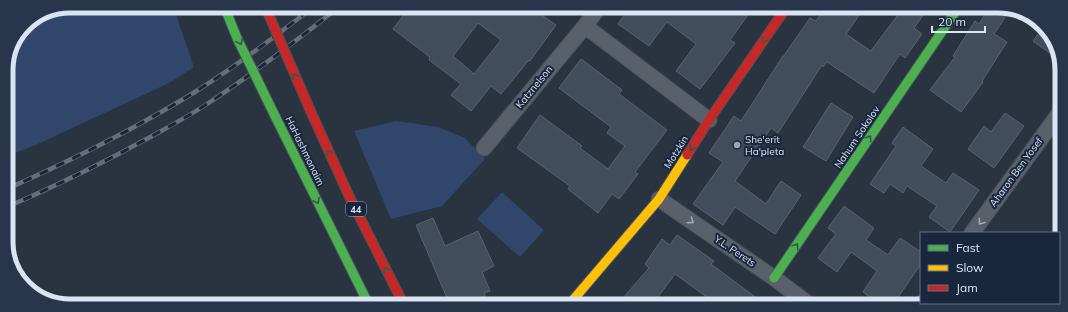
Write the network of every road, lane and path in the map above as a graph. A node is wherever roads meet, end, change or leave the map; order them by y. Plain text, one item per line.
1 (227, 13) edge
2 (268, 13) edge
3 (595, 13) edge
4 (783, 13) edge
5 (955, 13) edge
6 (585, 26) junction
7 (1055, 118) edge
8 (709, 120) junction
9 (484, 148) dead end
10 (659, 199) junction
11 (973, 232) edge
12 (774, 278) junction
13 (366, 299) edge
14 (401, 299) edge
15 (578, 299) edge
16 (801, 299) edge

1 -> 13 main road, HaHashmonaim, bridge
14 -> 2 main road, HaHashmonaim / 44, bridge
3 - 6 street, Katznelson
4 -> 8 main road, Motzkin
12 -> 5 main road, Nahum Sokolov
6 - 8 street
6 - 9 street, Katznelson
7 -> 11 street, Aharon Ben Yosef
8 -> 10 main road, Motzkin
10 -> 12 street, Y.L. Perets
10 - 15 main road, Motzkin
12 - 16 street, Y.L. Perets

